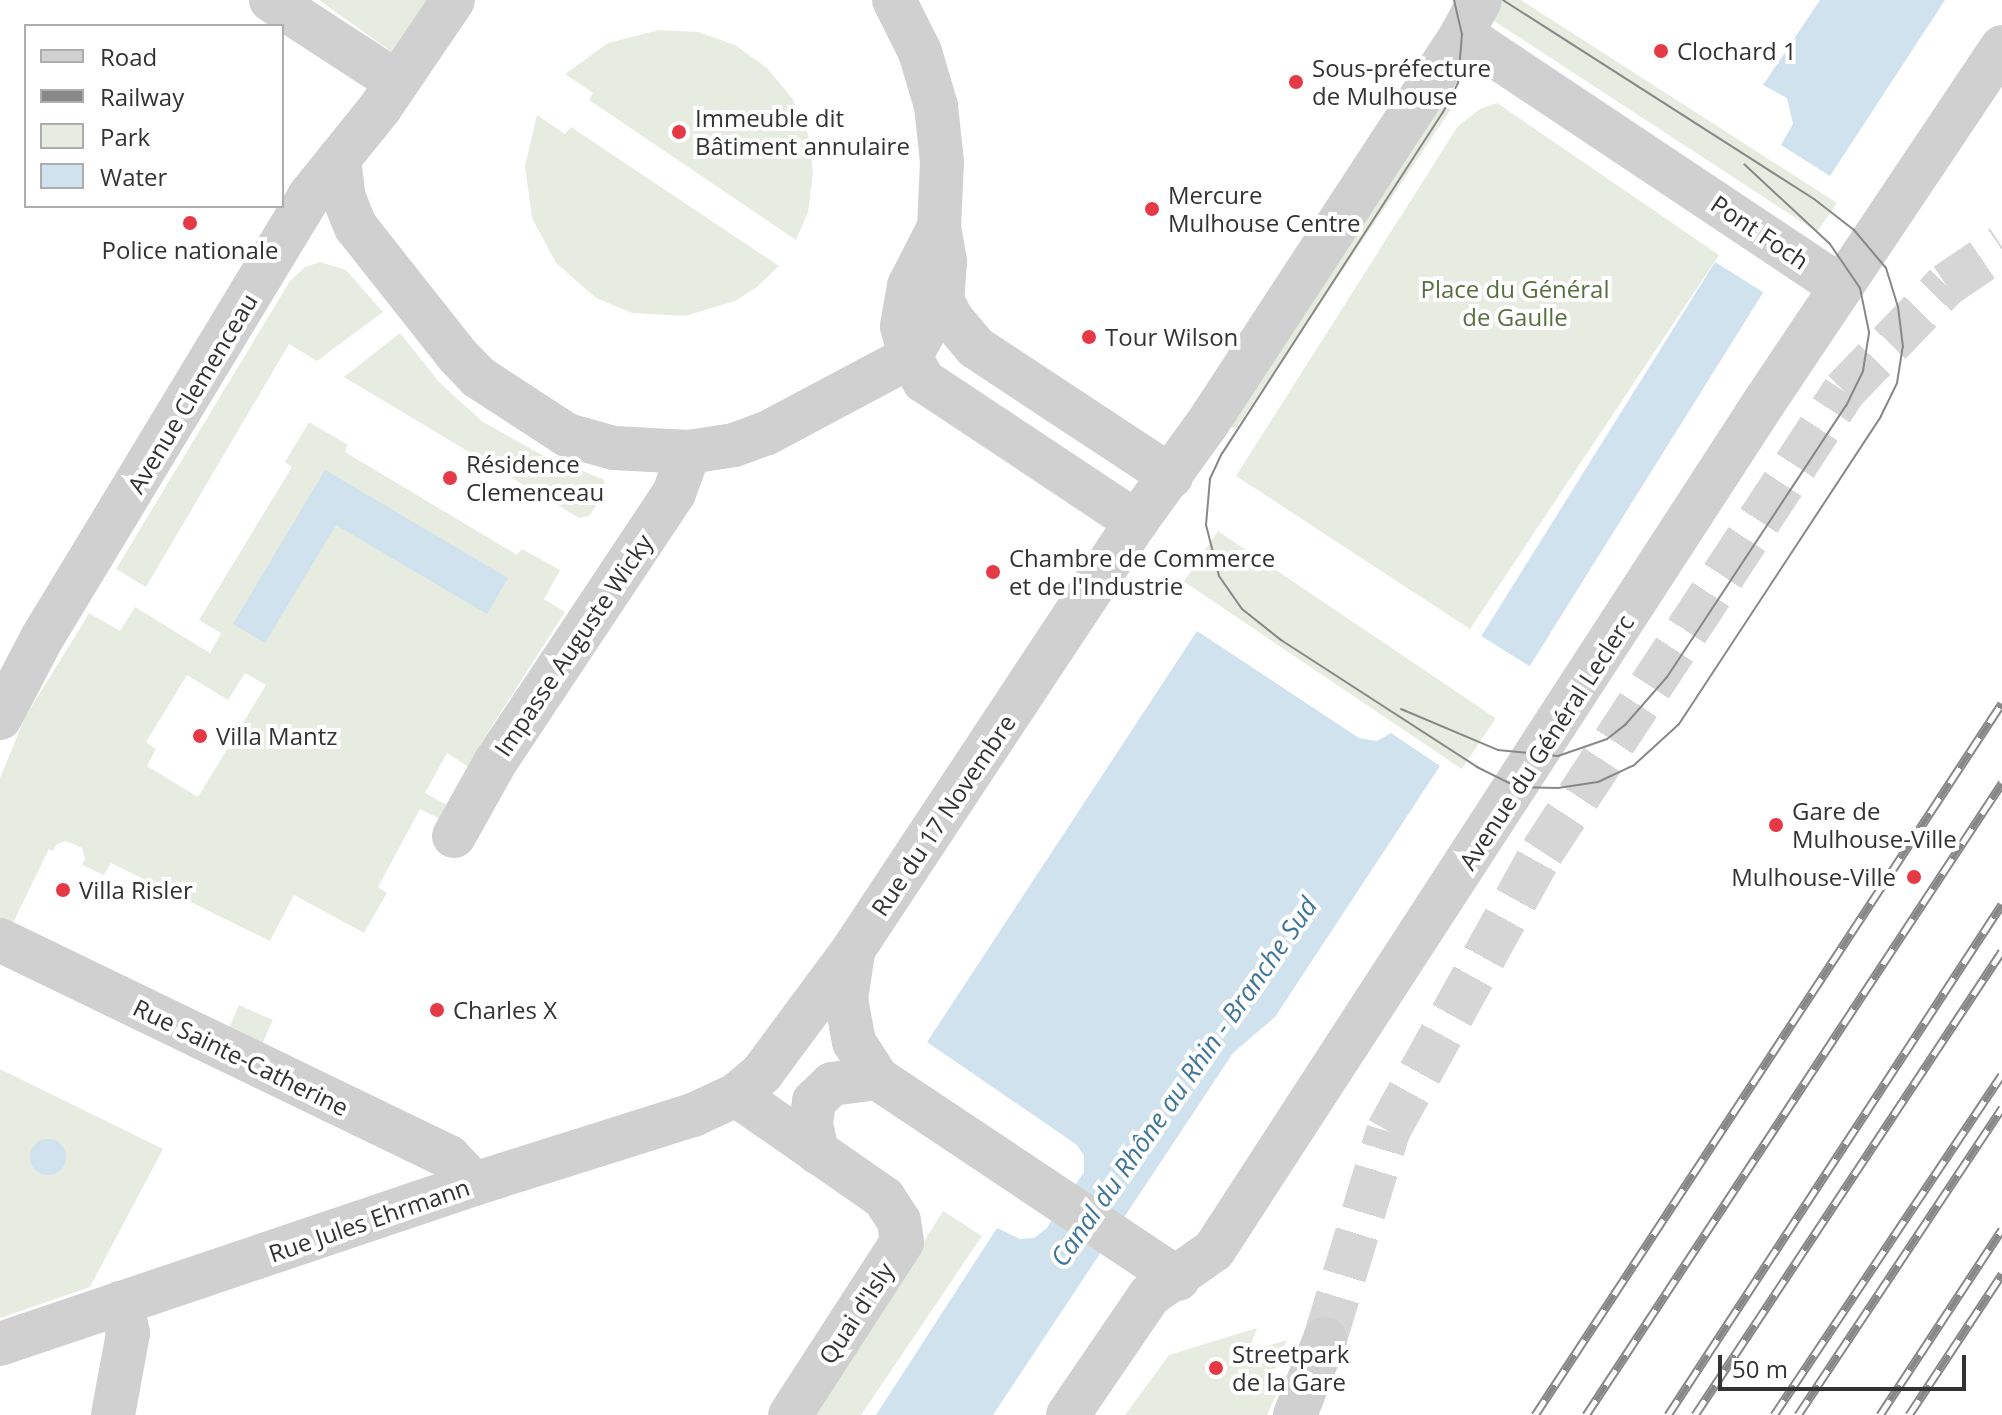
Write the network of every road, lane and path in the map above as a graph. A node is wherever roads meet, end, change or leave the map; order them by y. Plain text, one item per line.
1 (271, 0) edge
2 (453, 0) edge
3 (894, 0) edge
4 (1471, 17) edge
5 (2002, 47) edge
6 (397, 82) junction
7 (339, 159) junction
8 (939, 227) junction
9 (1841, 287) junction
10 (942, 300) junction
11 (910, 357) junction
12 (689, 452) junction
13 (1171, 476) junction
14 (1136, 522) junction
15 (2, 709) edge
16 (454, 836) dead end
17 (0, 940) edge
18 (853, 950) junction
19 (877, 1078) junction
20 (736, 1095) junction
21 (817, 1152) junction
22 (474, 1184) junction
23 (1178, 1279) junction
24 (121, 1303) junction
25 (1325, 1339) tunnel mouth
26 (0, 1344) edge
27 (113, 1415) edge
28 (790, 1415) edge
29 (1068, 1415) edge
30 (1295, 1415) edge

1 - 6 street
2 - 6 street, Avenue Clemenceau
3 - 8 street
4 - 9 street, Pont Foch
4 - 13 street
5 - 9 street, Avenue du Général Leclerc
6 - 7 street, Avenue Clemenceau
7 - 12 street
7 - 15 street, Avenue Clemenceau
8 - 10 street
8 - 11 street
9 - 23 street, Avenue du Général Leclerc
10 - 11 street
10 - 13 street
11 - 12 street
11 - 14 street
12 - 16 street, Impasse Auguste Wicky
13 - 14 street
14 - 18 street, Rue du 17 Novembre
17 - 22 street, Rue Sainte-Catherine
18 - 19 street
18 - 20 street, Rue du 17 Novembre
19 - 21 street
19 - 23 street
20 - 21 street, Quai d'Isly
20 - 22 street, Rue Jules Ehrmann
21 - 28 street, Quai d'Isly
22 - 24 street, Rue Jules Ehrmann
23 - 29 street, Avenue du Général Leclerc
24 - 26 street, Rue Jules Ehrmann
24 - 27 street
25 - 30 street

